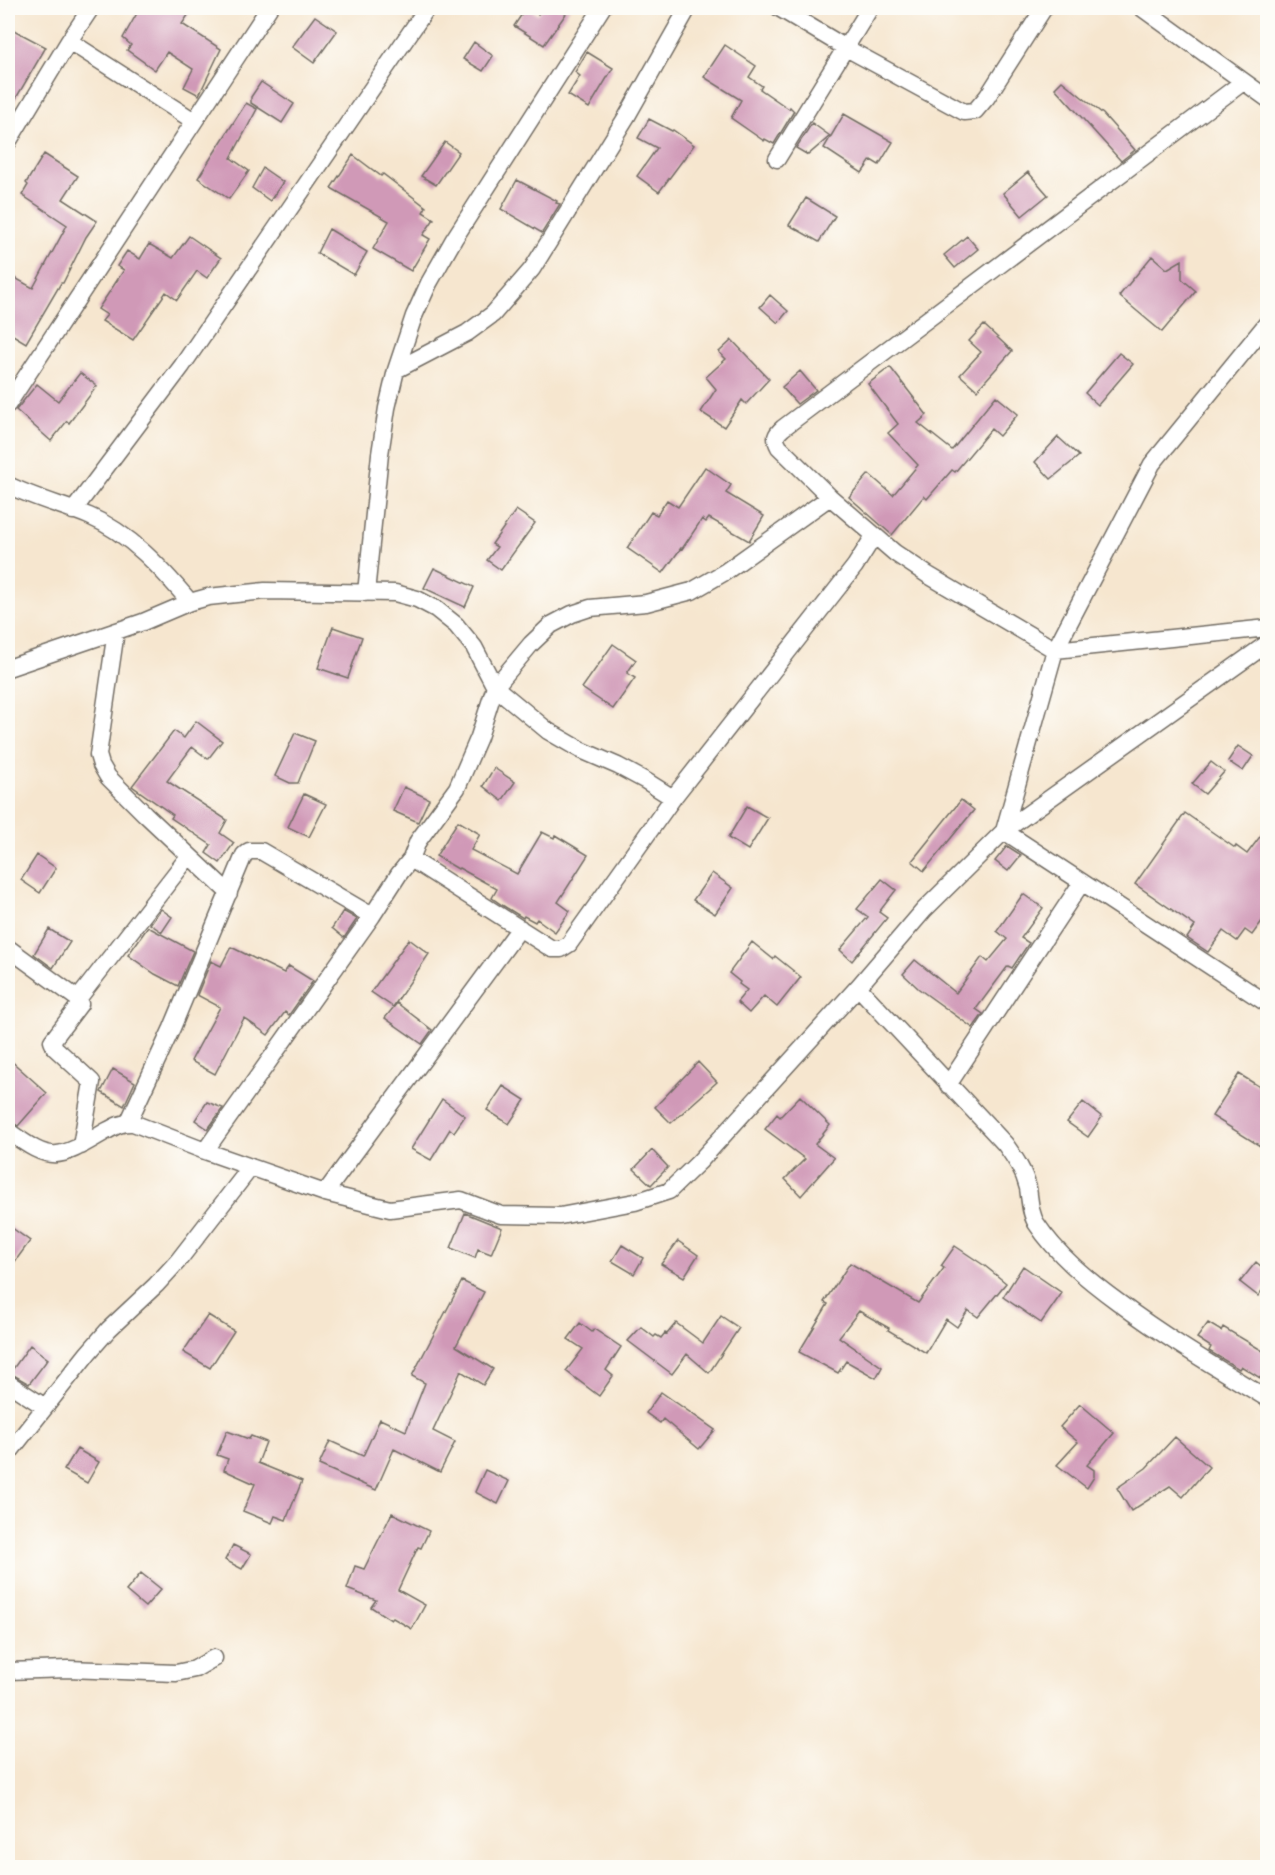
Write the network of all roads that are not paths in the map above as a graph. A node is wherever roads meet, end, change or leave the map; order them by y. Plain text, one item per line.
1 (91, 8) edge
2 (269, 8) edge
3 (427, 8) edge
4 (602, 8) edge
5 (688, 8) edge
6 (779, 8) edge
7 (870, 8) edge
8 (1044, 8) edge
9 (1142, 8) edge
10 (69, 40) junction
11 (846, 48) junction
12 (1243, 81) junction
13 (1268, 99) edge
14 (194, 121) junction
15 (8, 142) edge
16 (777, 159) dead end
17 (1268, 322) edge
18 (396, 370) junction
19 (8, 404) edge
20 (8, 485) edge
21 (830, 497) junction
22 (73, 511) junction
23 (874, 536) junction
24 (366, 593) junction
25 (190, 602) junction
26 (1268, 628) edge
27 (116, 631) junction
28 (1268, 642) edge
29 (1055, 650) junction
30 (8, 668) edge
31 (495, 687) junction
32 (672, 798) junction
33 (1004, 831) junction
34 (189, 856) junction
35 (411, 859) junction
36 (1082, 882) junction
37 (230, 893) junction
38 (372, 916) junction
39 (520, 928) junction
40 (8, 948) edge
41 (858, 987) junction
42 (78, 999) junction
43 (1268, 1004) edge
44 (948, 1085) junction
45 (128, 1123) junction
46 (8, 1131) edge
47 (81, 1146) junction
48 (205, 1152) junction
49 (251, 1167) junction
50 (325, 1193) junction
51 (8, 1383) edge
52 (1268, 1399) edge
53 (45, 1407) junction
54 (8, 1454) edge
55 (214, 1658) dead end
56 (8, 1671) edge

1 - 10 street
2 - 14 street
3 - 22 street
4 - 18 street
5 - 18 street
6 - 11 street
7 - 11 street
8 - 11 street
9 - 12 street
10 - 14 street
10 - 15 street
11 - 16 street
12 - 13 street
12 - 21 street
14 - 19 street
17 - 29 street
18 - 24 street
20 - 22 street
21 - 23 street
21 - 31 street
22 - 25 street
23 - 29 street
23 - 32 street
24 - 25 street
24 - 31 street
25 - 27 street
26 - 29 street
27 - 30 street
27 - 34 street
28 - 33 street
29 - 33 street
31 - 32 street
31 - 35 street
32 - 39 street
33 - 36 street
33 - 41 street
34 - 37 street
34 - 42 street
35 - 38 street
35 - 39 street
36 - 43 street
36 - 44 street
37 - 38 street
37 - 45 street
38 - 48 street
39 - 50 street
40 - 42 street
41 - 44 street
41 - 50 street
42 - 47 street
44 - 52 street
45 - 47 street
45 - 48 street
46 - 47 street
48 - 49 street
49 - 50 street
49 - 53 street
51 - 53 street
53 - 54 street
55 - 56 street

